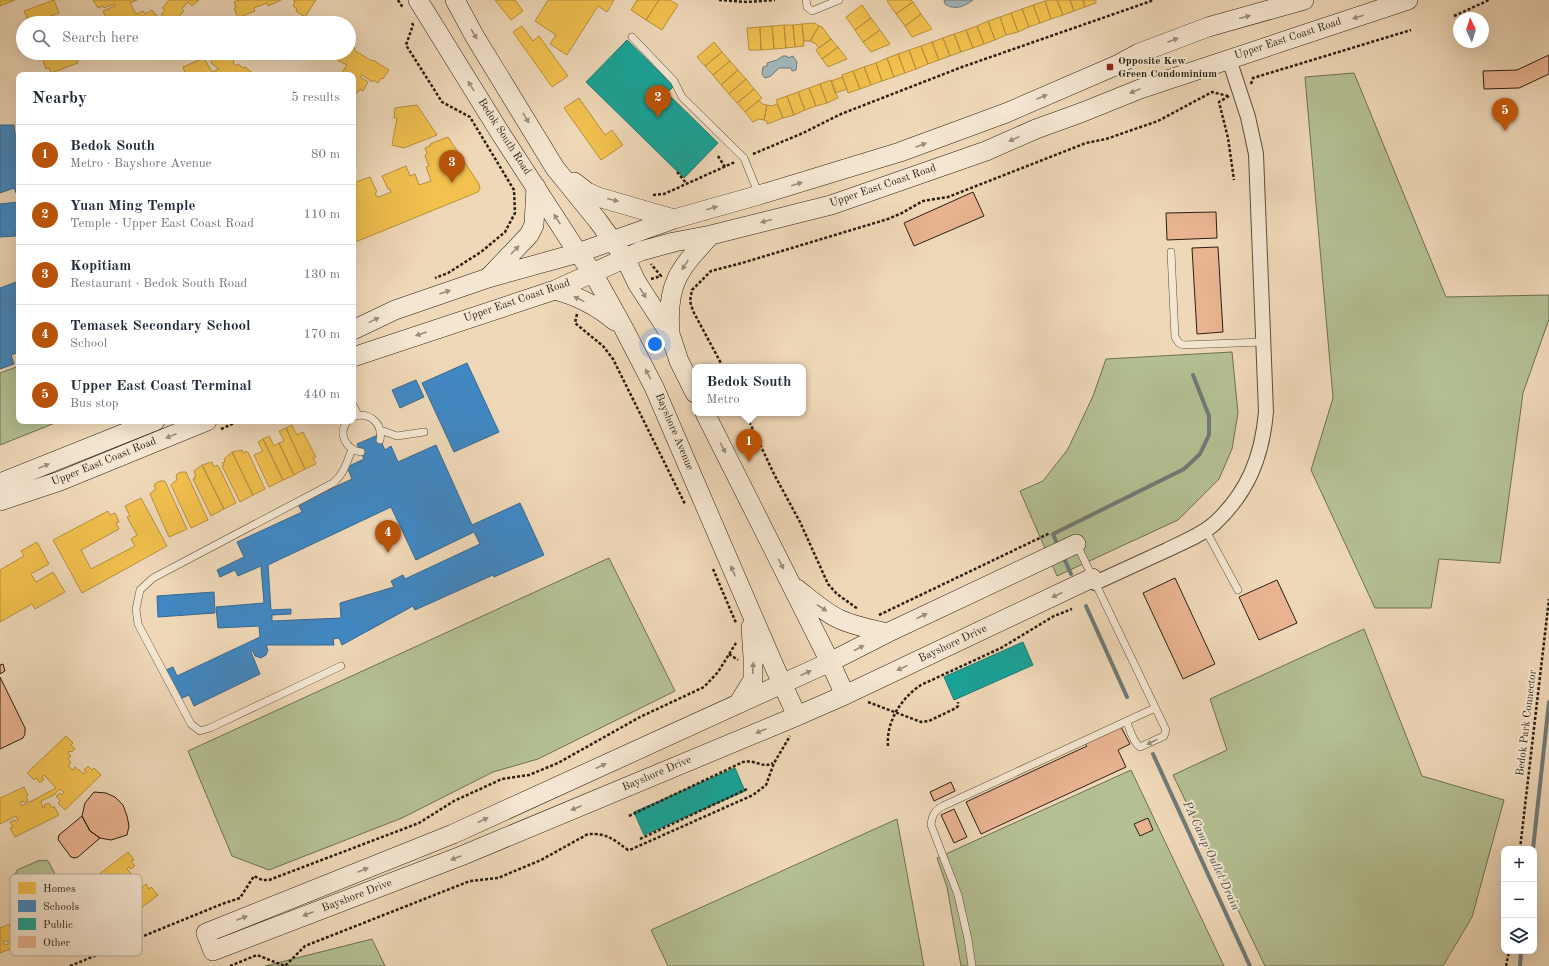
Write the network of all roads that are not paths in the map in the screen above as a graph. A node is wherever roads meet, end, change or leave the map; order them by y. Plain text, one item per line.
1 (455, 0) edge
2 (806, 0) edge
3 (1304, 0) edge
4 (1408, 0) edge
5 (834, 1) edge
6 (412, 6) edge
7 (632, 37) dead end
8 (1229, 59) junction
9 (555, 168) junction
10 (536, 187) junction
11 (760, 195) junction
12 (674, 219) junction
13 (711, 235) junction
14 (612, 240) junction
15 (1170, 252) dead end
16 (578, 253) junction
17 (625, 258) junction
18 (593, 273) junction
19 (488, 278) junction
20 (555, 290) junction
21 (623, 327) junction
22 (356, 329) edge
23 (670, 334) junction
24 (1263, 342) junction
25 (356, 356) edge
26 (692, 387) edge
27 (356, 416) edge
28 (707, 416) edge
29 (148, 424) edge
30 (200, 424) edge
31 (347, 424) edge
32 (380, 430) junction
33 (424, 432) dead end
34 (380, 440) dead end
35 (352, 449) junction
36 (361, 452) dead end
37 (3, 482) edge
38 (0, 501) edge
39 (1205, 529) junction
40 (1076, 544) joint
41 (1094, 581) junction
42 (791, 584) junction
43 (1238, 590) dead end
44 (744, 597) junction
45 (887, 633) junction
46 (830, 662) junction
47 (341, 666) dead end
48 (781, 684) junction
49 (845, 695) junction
50 (738, 704) junction
51 (1155, 708) junction
52 (797, 716) junction
53 (1127, 722) junction
54 (224, 925) junction
55 (231, 944) junction
56 (972, 966) edge

1 -> 9 main road
2 - 5 lane
11 -> 3 main road
4 -> 8 main road, Upper East Coast Road
10 -> 6 main road, Bedok South Road
7 - 11 lane
8 -> 13 main road, Upper East Coast Road
8 - 24 street
9 -> 12 main road
9 - 14 main road
16 -> 10 main road, Bedok South Road
19 -> 10 main road
12 -> 11 main road
12 - 14 main road
13 - 17 main road, Upper East Coast Road
13 -> 23 main road
14 - 16 main road
14 - 17 main road
15 - 24 lane
16 - 18 main road, Bedok South Road
16 - 19 main road
17 - 18 main road, Upper East Coast Road
17 -> 23 main road
18 - 20 main road, Upper East Coast Road
18 - 21 main road, Bayshore Avenue
22 -> 19 main road
21 -> 20 main road
20 -> 25 main road, Upper East Coast Road
44 -> 21 main road, Bayshore Avenue
23 - 26 main road
24 - 39 street
27 - 32 lane
28 -> 42 main road
37 -> 29 main road, Upper East Coast Road
30 -> 38 main road, Upper East Coast Road
31 - 35 lane
32 - 33 lane
32 - 34 lane
35 - 36 lane
35 - 47 lane
39 - 41 street
39 - 43 lane
40 - 41 lane
45 -> 40 main road, Bayshore Drive
41 -> 49 main road, Bayshore Drive
41 - 51 lane
42 -> 45 main road
42 - 46 main road
44 - 48 main road, Bayshore Avenue
50 -> 44 main road, Bayshore Avenue
46 -> 45 main road, Bayshore Drive
48 -> 46 main road, Bayshore Drive
46 - 49 main road
48 - 50 main road, Bayshore Drive
48 - 52 main road, Bayshore Avenue
49 - 52 main road, Bayshore Drive
54 -> 50 main road, Bayshore Drive
51 - 53 lane
51 -> 53 lane
52 -> 55 main road, Bayshore Drive
53 - 56 lane
54 - 55 main road
54 - 55 main road, Bayshore Drive

